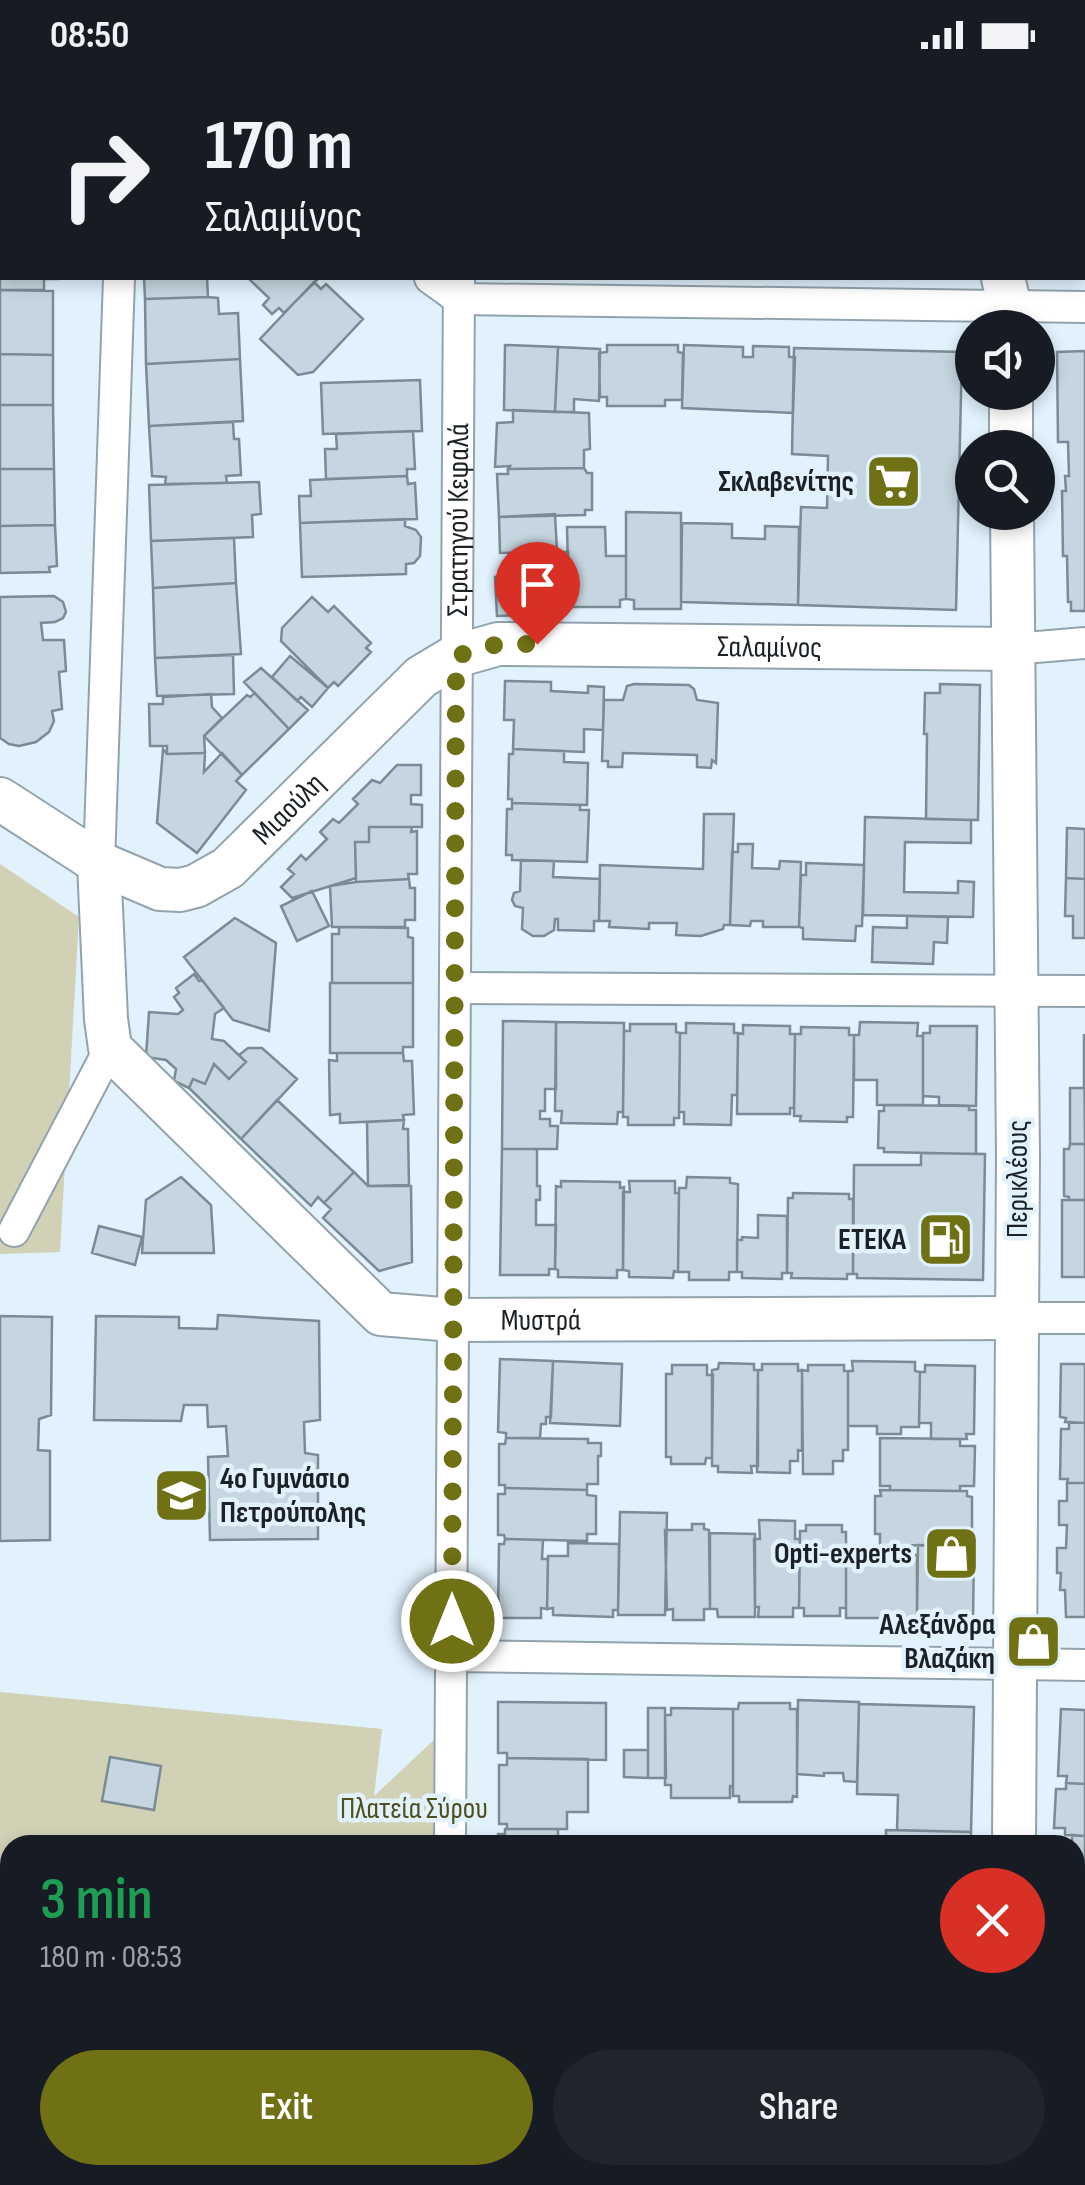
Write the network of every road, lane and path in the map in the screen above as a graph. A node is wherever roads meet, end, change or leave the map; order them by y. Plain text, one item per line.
1 (118, 280) edge
2 (459, 288) edge
3 (1009, 297) edge
4 (1085, 307) edge
5 (1012, 530) edge
6 (1085, 644) edge
7 (1013, 649) junction
8 (456, 656) junction
9 (0, 799) edge
10 (99, 863) junction
11 (455, 988) junction
12 (1085, 991) edge
13 (1016, 992) junction
14 (110, 1048) junction
15 (14, 1231) dead end
16 (1017, 1318) junction
17 (1085, 1318) edge
18 (453, 1320) junction
19 (451, 1656) junction
20 (1014, 1664) junction
21 (1085, 1665) edge
22 (450, 1835) edge
23 (1014, 1835) edge

1 - 10 street
2 - 3 street
2 - 8 street, Στρατηγού Κεφαλά
3 - 4 street
5 - 7 street, Περικλέους
6 - 7 street, Σαλαμίνος
7 - 8 street, Σαλαμίνος
7 - 13 street, Περικλέους
8 - 10 street, Μιαούλη
8 - 11 street, Στρατηγού Κεφαλά
9 - 10 street, Μιαούλη
10 - 14 street
11 - 13 street
11 - 18 street, Στρατηγού Κεφαλά
12 - 13 street
13 - 16 street, Περικλέους
14 - 15 street
14 - 18 street, Μυστρά
16 - 17 street, Μυστρά
16 - 18 street, Μυστρά
16 - 20 street, Περικλέους
18 - 19 street, Στρατηγού Κεφαλά
19 - 20 street
19 - 22 street, Στρατηγού Κεφαλά
20 - 21 street
20 - 23 street, Περικλέους

